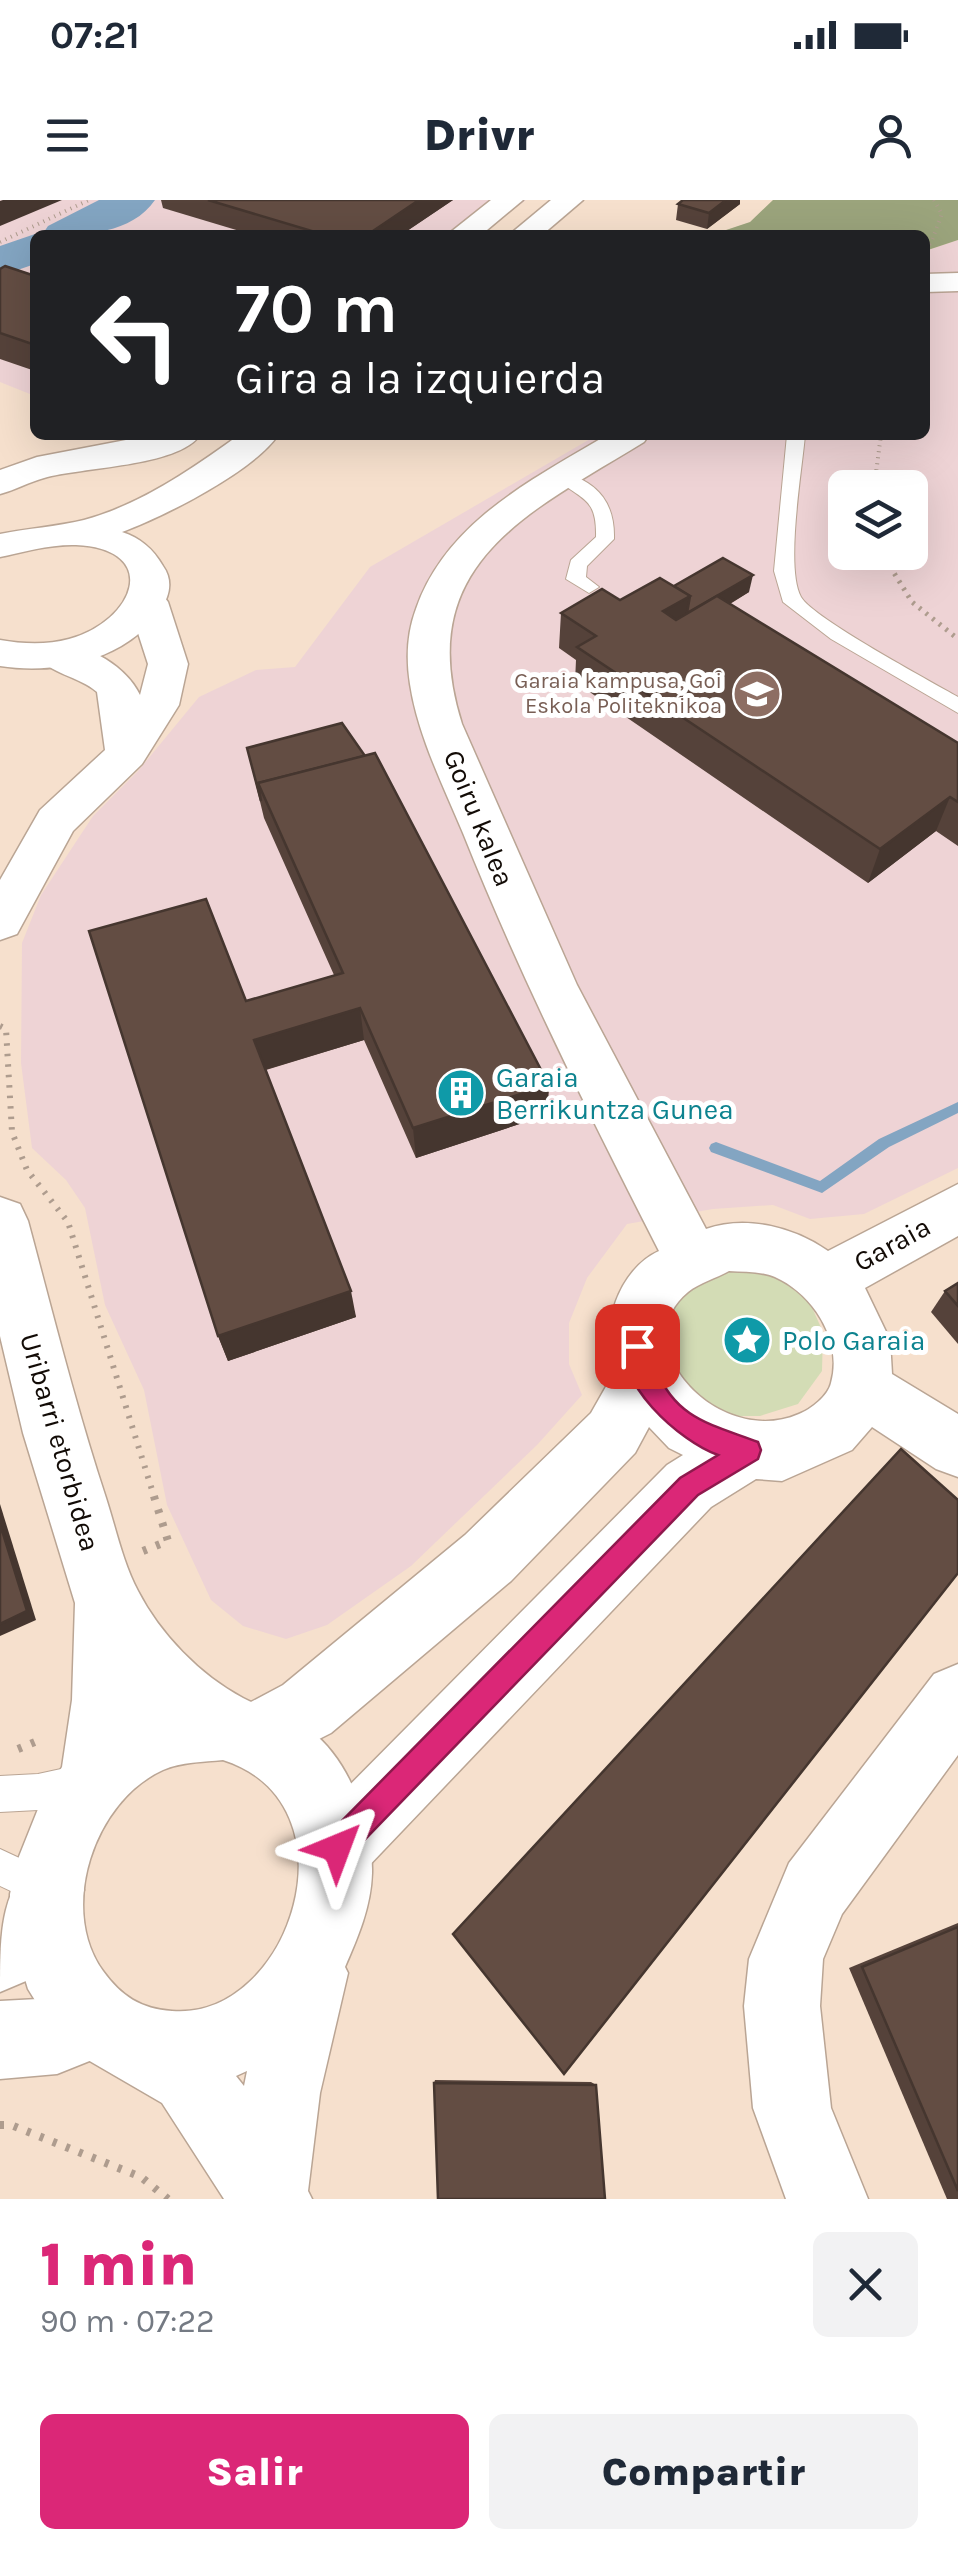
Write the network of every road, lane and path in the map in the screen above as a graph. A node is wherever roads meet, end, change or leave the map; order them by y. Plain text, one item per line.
1 (88, 200) edge
2 (509, 200) edge
3 (570, 200) edge
4 (934, 200) edge
5 (469, 230) edge
6 (531, 230) edge
7 (0, 242) edge
8 (930, 244) edge
9 (958, 282) edge
10 (930, 283) edge
11 (171, 440) edge
12 (624, 440) edge
13 (796, 440) edge
14 (880, 440) edge
15 (247, 446) edge
16 (876, 470) edge
17 (565, 478) junction
18 (7, 484) edge
19 (76, 534) junction
20 (10, 539) edge
21 (141, 559) junction
22 (887, 570) edge
23 (590, 587) dead end
24 (148, 602) junction
25 (958, 638) edge
26 (0, 653) edge
27 (57, 655) junction
28 (958, 706) edge
29 (127, 754) junction
30 (0, 922) edge
31 (0, 1026) edge
32 (958, 1208) edge
33 (0, 1221) edge
34 (691, 1256) junction
35 (827, 1280) junction
36 (645, 1374) junction
37 (860, 1388) junction
38 (958, 1448) edge
39 (748, 1450) junction
40 (102, 1586) junction
41 (958, 1698) edge
42 (240, 1730) junction
43 (95, 1779) junction
44 (0, 1794) edge
45 (337, 1848) junction
46 (23, 1878) edge
47 (0, 1955) edge
48 (313, 1964) junction
49 (115, 2033) junction
50 (0, 2040) edge
51 (0, 2125) edge
52 (269, 2195) edge
53 (168, 2199) edge
54 (827, 2199) edge

1 - 7 path
2 - 5 street
3 - 6 street
4 - 8 path
9 - 10 street
11 - 18 street
12 - 17 street, Goiru kalea
13 - 28 lane
14 - 16 path
15 - 19 street
15 - 21 street
17 - 23 lane
17 - 34 street, Goiru kalea
19 - 20 street
19 - 21 street
21 - 24 street
22 - 25 path
24 - 27 street
24 - 29 street
26 - 27 street
27 - 29 street
29 - 30 street
31 - 40 path
32 - 35 street, Garaia
33 - 40 street, Uribarri etorbidea
34 - 35 street
34 - 36 street
35 - 37 street
36 - 39 street
36 - 42 street
37 - 38 street
37 - 39 street
39 - 45 street
40 - 42 street
40 - 43 street
41 - 54 street
42 - 43 street
42 - 45 street
43 - 44 lane
43 - 46 street
45 - 48 street
46 - 47 street
46 - 49 street
48 - 49 street
48 - 52 street
49 - 50 street
49 - 52 street
51 - 53 path

